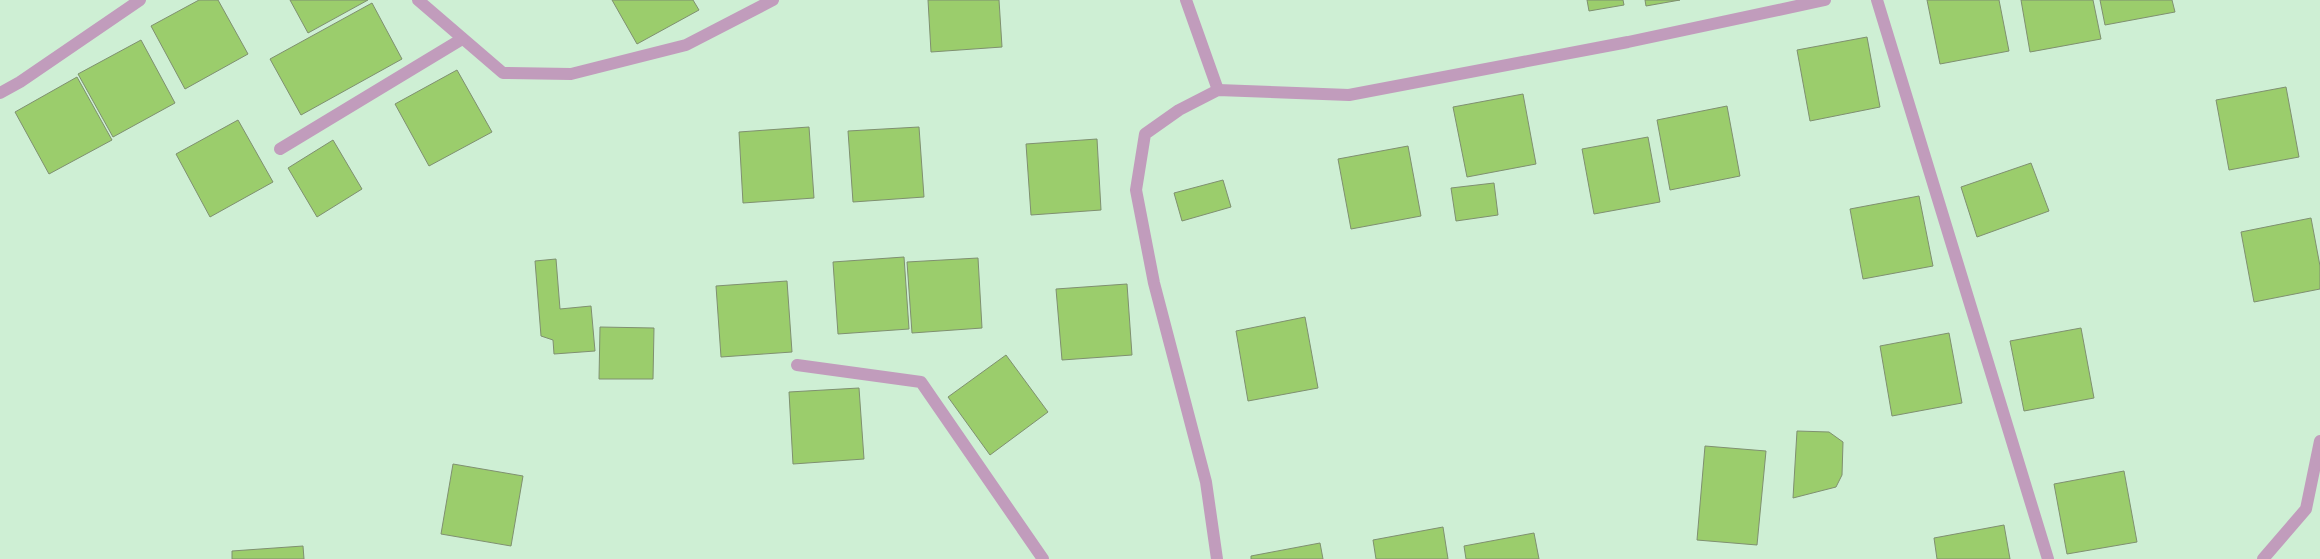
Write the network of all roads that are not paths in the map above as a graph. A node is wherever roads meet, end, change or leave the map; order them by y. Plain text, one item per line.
1 (140, 0) edge
2 (418, 0) edge
3 (773, 0) edge
4 (1186, 0) edge
5 (1825, 0) edge
6 (1877, 0) edge
7 (462, 39) junction
8 (1218, 90) junction
9 (0, 93) edge
10 (280, 149) dead end
11 (797, 365) dead end
12 (2320, 441) edge
13 (1043, 559) edge
14 (1217, 559) edge
15 (2048, 559) edge
16 (2263, 559) edge

1 - 9 street
2 - 7 street
3 - 7 street
4 - 8 street
5 - 8 street
6 - 15 street
7 - 10 street
8 - 14 street
11 - 13 street
12 - 16 street

